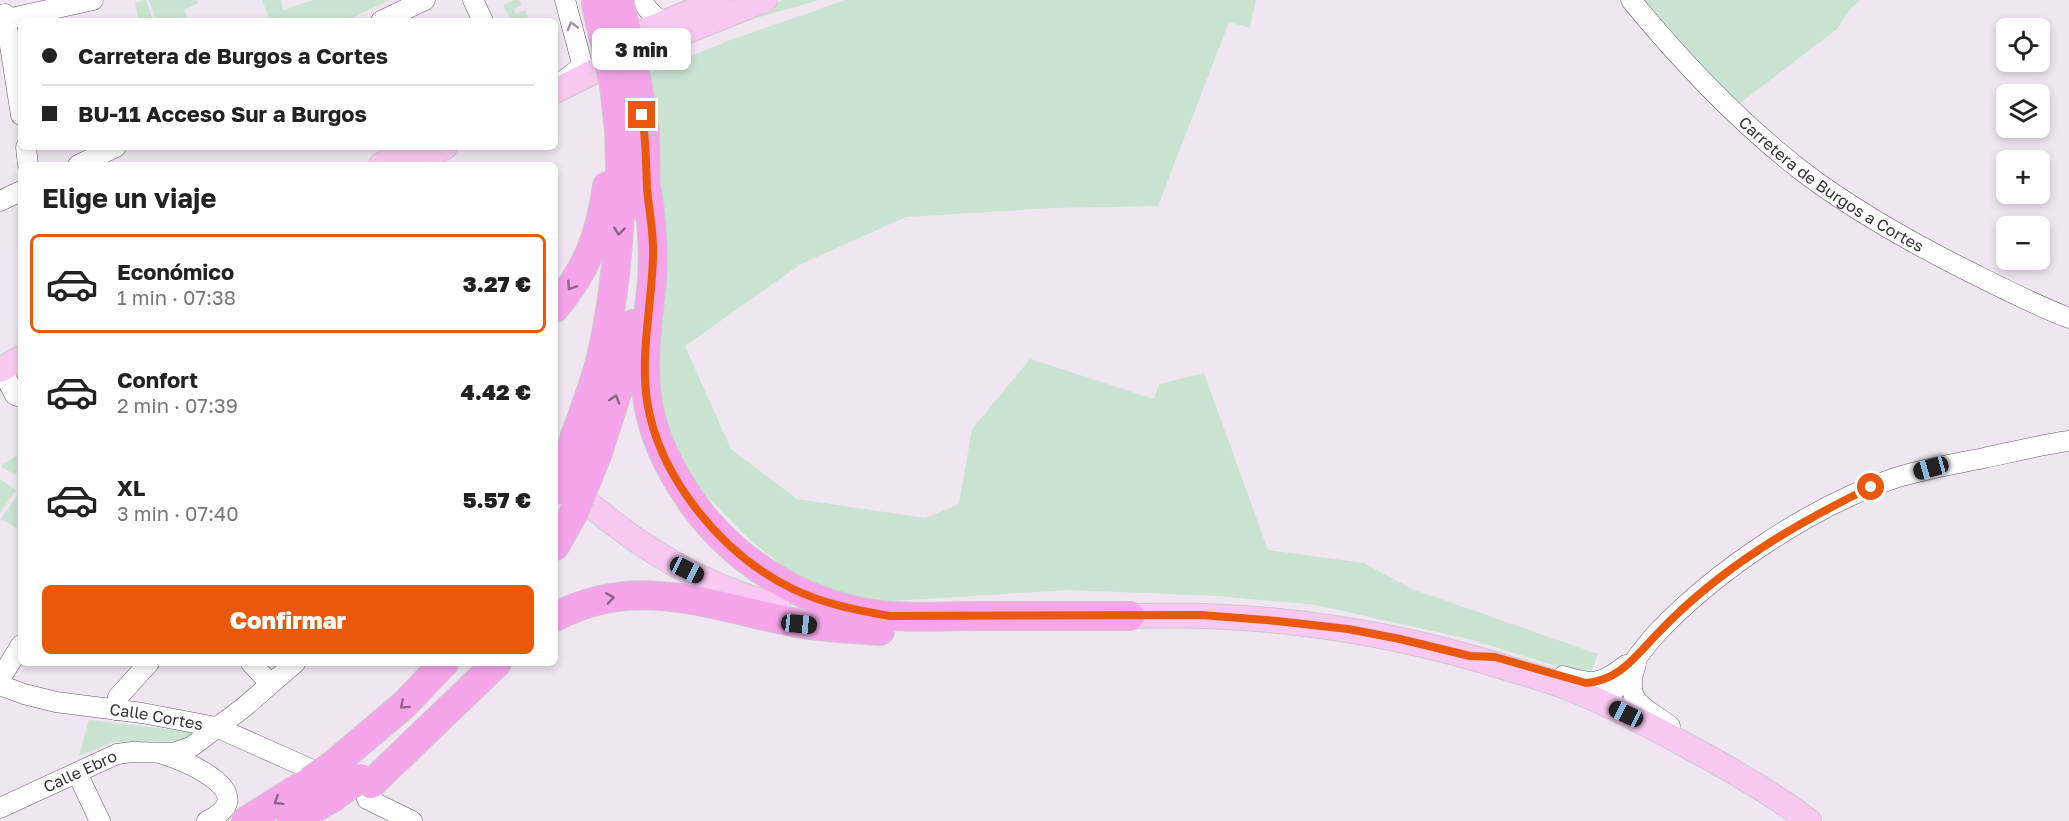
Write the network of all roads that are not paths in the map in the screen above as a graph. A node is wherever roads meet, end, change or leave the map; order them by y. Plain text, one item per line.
1 (93, 0) edge
2 (425, 0) edge
3 (473, 0) edge
4 (565, 0) edge
5 (585, 0) edge
6 (595, 0) edge
7 (619, 0) edge
8 (642, 0) edge
9 (718, 0) edge
10 (1631, 0) edge
11 (758, 3) edge
12 (387, 18) edge
13 (482, 18) edge
14 (664, 21) junction
15 (581, 60) junction
16 (558, 72) edge
17 (558, 83) edge
18 (558, 90) edge
19 (18, 95) edge
20 (624, 131) junction
21 (110, 150) edge
22 (409, 150) edge
23 (439, 150) edge
24 (84, 162) edge
25 (387, 162) edge
26 (416, 162) edge
27 (647, 190) junction
28 (18, 192) edge
29 (0, 201) edge
30 (558, 304) edge
31 (2069, 318) edge
32 (18, 366) edge
33 (11, 383) edge
34 (2069, 441) edge
35 (558, 480) edge
36 (558, 483) edge
37 (558, 541) edge
38 (558, 616) edge
39 (1130, 616) junction
40 (18, 650) edge
41 (1640, 654) junction
42 (1470, 656) junction
43 (146, 666) edge
44 (254, 666) edge
45 (292, 666) edge
46 (441, 666) edge
47 (473, 666) edge
48 (493, 666) edge
49 (265, 678) dead end
50 (0, 679) edge
51 (0, 685) edge
52 (1605, 704) junction
53 (116, 710) junction
54 (216, 727) junction
55 (164, 754) junction
56 (1718, 762) junction
57 (77, 773) junction
58 (208, 774) junction
59 (338, 789) edge
60 (0, 808) edge
61 (100, 821) edge
62 (207, 821) edge
63 (246, 821) edge
64 (292, 821) edge
65 (412, 821) edge
66 (1809, 821) edge

1 - 19 street
2 - 12 street
3 - 13 street
15 -> 4 street
5 - 20 highway
6 - 20 highway, bridge
7 - 20 highway, bridge
8 - 14 street
9 - 14 main road
10 - 31 street, Carretera de Burgos a Cortes
11 - 14 street
11 - 18 main road
14 - 15 main road
15 - 16 main road
15 - 17 street
20 - 27 highway
20 -> 30 highway
20 -> 36 highway, bridge
21 - 24 street
22 - 25 main road
23 - 26 main road
37 -> 27 highway, bridge
27 - 39 highway
28 - 29 street
32 - 33 main road
34 - 41 street
35 - 39 main road
38 -> 39 highway
39 - 42 main road
40 - 50 street
41 - 42 street
41 - 52 street
41 - 56 street
42 - 52 main road
43 - 53 street
44 - 49 street
45 - 54 street, Calle Ebro
46 -> 59 highway
47 - 59 highway
48 - 59 highway
51 - 53 street, Calle Cortes
52 - 56 main road
53 - 54 street, Calle Cortes
54 - 55 street, Calle Ebro
54 - 58 street
54 - 59 street, Calle Cortes
55 - 57 street, Calle Ebro
55 - 58 street, Calle Ebro
56 - 66 main road
57 - 60 street, Calle Ebro
57 - 61 street
58 - 62 street
59 -> 63 highway
59 - 64 highway
59 - 65 street, Calle Cortes

